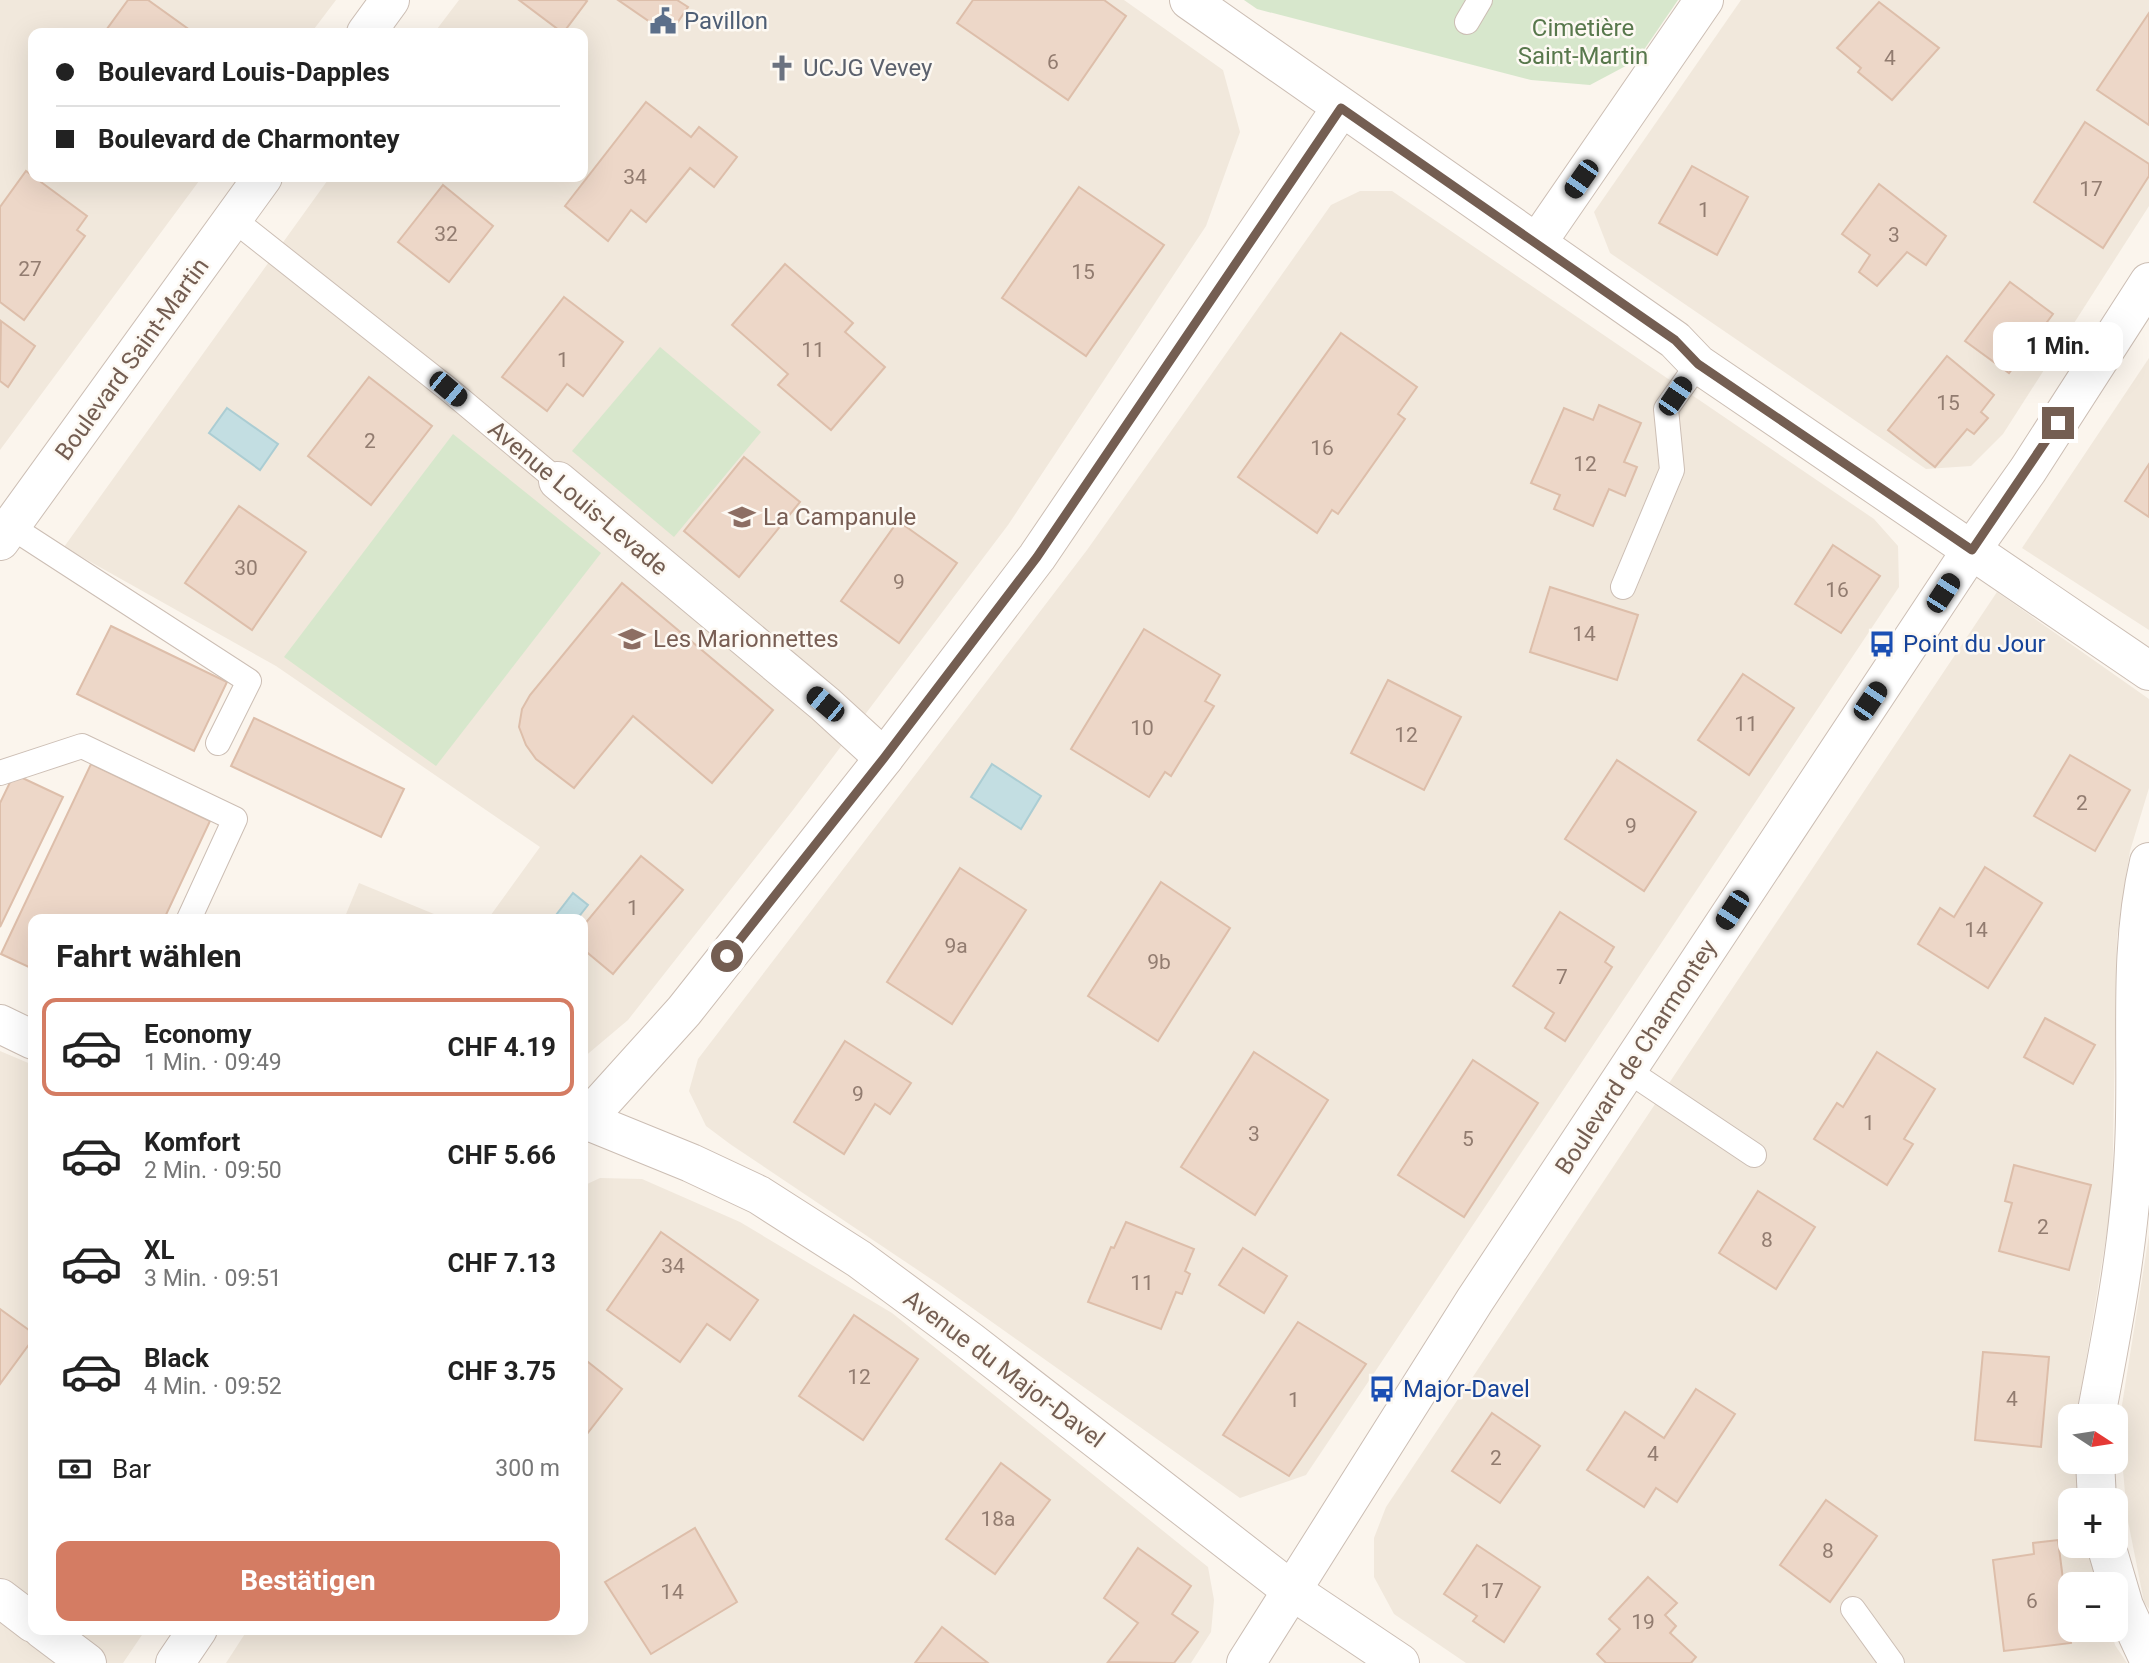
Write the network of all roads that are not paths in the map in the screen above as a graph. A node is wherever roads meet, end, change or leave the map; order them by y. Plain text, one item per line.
1 (390, 0) edge
2 (1189, 0) edge
3 (1480, 0) edge
4 (1704, 0) edge
5 (1467, 22) dead end
6 (370, 28) edge
7 (1341, 108) junction
8 (259, 182) edge
9 (233, 219) junction
10 (1537, 243) junction
11 (2149, 282) edge
12 (1698, 364) junction
13 (558, 481) joint
14 (5, 534) edge
15 (1972, 550) junction
16 (1623, 587) dead end
17 (2149, 671) edge
18 (218, 743) dead end
19 (884, 758) junction
20 (0, 773) edge
21 (2149, 862) edge
22 (190, 914) edge
23 (0, 1024) edge
24 (28, 1038) edge
25 (1627, 1070) junction
26 (588, 1116) edge
27 (588, 1122) edge
28 (1754, 1155) dead end
29 (2098, 1404) edge
30 (2110, 1558) edge
31 (1291, 1590) junction
32 (0, 1598) edge
33 (1853, 1609) dead end
34 (28, 1619) edge
35 (50, 1635) edge
36 (194, 1635) edge
37 (2142, 1659) edge
38 (87, 1663) edge
39 (175, 1663) edge
40 (1246, 1663) edge
41 (1400, 1663) edge
42 (1892, 1663) edge

1 - 6 street
2 - 7 street
3 - 5 lane
4 - 10 street
7 - 10 street
7 - 19 street
8 - 9 street, Boulevard Saint-Martin
9 - 13 lane, Avenue Louis-Levade
9 - 14 street, Boulevard Saint-Martin
10 - 12 street
11 - 15 street, Boulevard de Charmontey
12 - 15 street
12 - 16 lane
13 - 19 street, Avenue Louis-Levade
14 - 18 lane
15 - 17 street
15 - 25 street, Boulevard de Charmontey
19 - 26 street
20 - 22 lane
21 - 29 street
23 - 24 street
25 - 28 lane
25 - 31 street, Boulevard de Charmontey
27 - 31 street, Avenue du Major-Davel
30 - 37 street
31 - 40 street, Boulevard de Charmontey
31 - 41 street, Avenue du Major-Davel
32 - 34 street
33 - 42 lane
35 - 38 street
36 - 39 street

